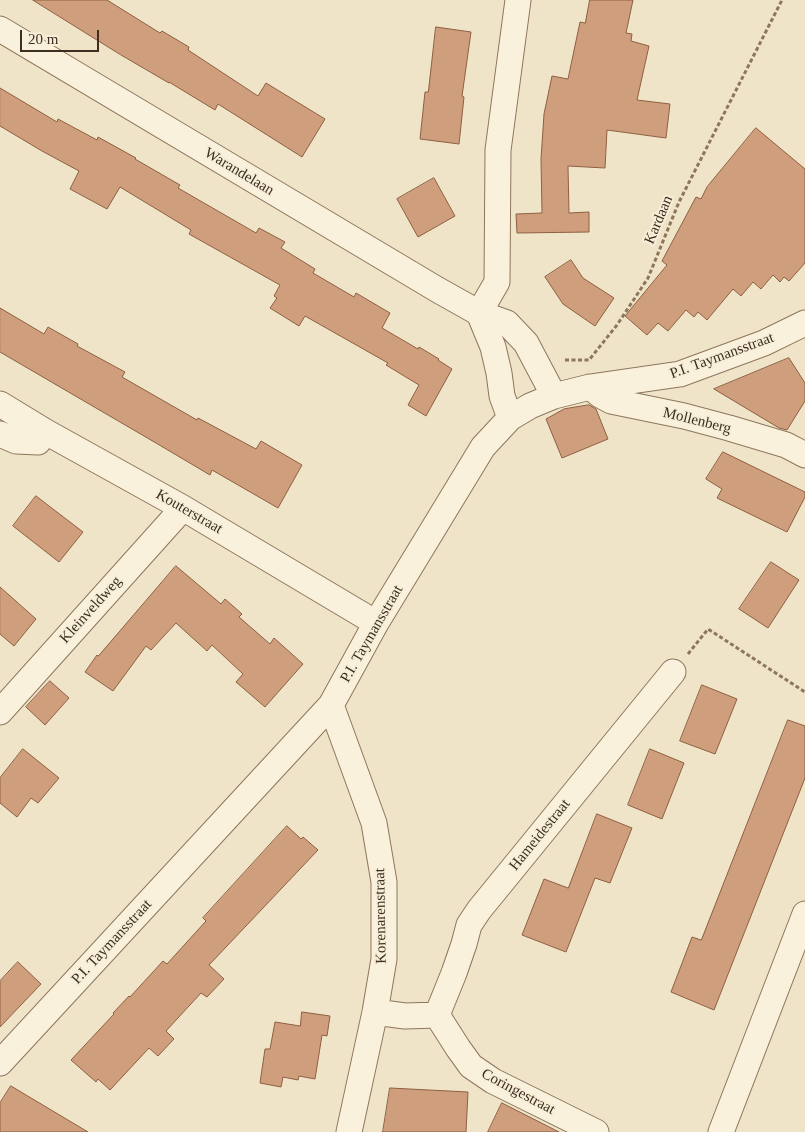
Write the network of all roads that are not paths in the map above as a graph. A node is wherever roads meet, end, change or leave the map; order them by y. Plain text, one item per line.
1 (518, 0) edge
2 (0, 29) edge
3 (479, 313) junction
4 (805, 322) edge
5 (590, 387) junction
6 (554, 396) junction
7 (0, 404) edge
8 (510, 418) junction
9 (46, 432) junction
10 (0, 434) edge
11 (805, 455) edge
12 (183, 508) junction
13 (376, 623) junction
14 (673, 672) road end
15 (331, 705) junction
16 (0, 712) edge
17 (805, 914) edge
18 (376, 1012) junction
19 (437, 1015) junction
20 (0, 1063) edge
21 (349, 1132) edge
22 (596, 1132) edge
23 (721, 1132) edge

1 - 3 street
2 - 3 street, Warandelaan
3 - 6 street, Warandelaan
3 - 8 street
4 - 5 street, P.I. Taymansstraat
5 - 6 street, P.I. Taymansstraat
5 - 11 street, Mollenberg
6 - 8 street, P.I. Taymansstraat
7 - 9 street, Kouterstraat
8 - 13 street, P.I. Taymansstraat
9 - 10 street
9 - 12 street, Kouterstraat
12 - 13 street, Kouterstraat
12 - 16 street, Kleinveldweg
13 - 15 street, P.I. Taymansstraat
14 - 19 street, Hameidestraat
15 - 18 street, Korenarenstraat
15 - 20 street, P.I. Taymansstraat
17 - 23 street
18 - 19 street
18 - 21 street, Korenarenstraat
19 - 22 street, Coringestraat

